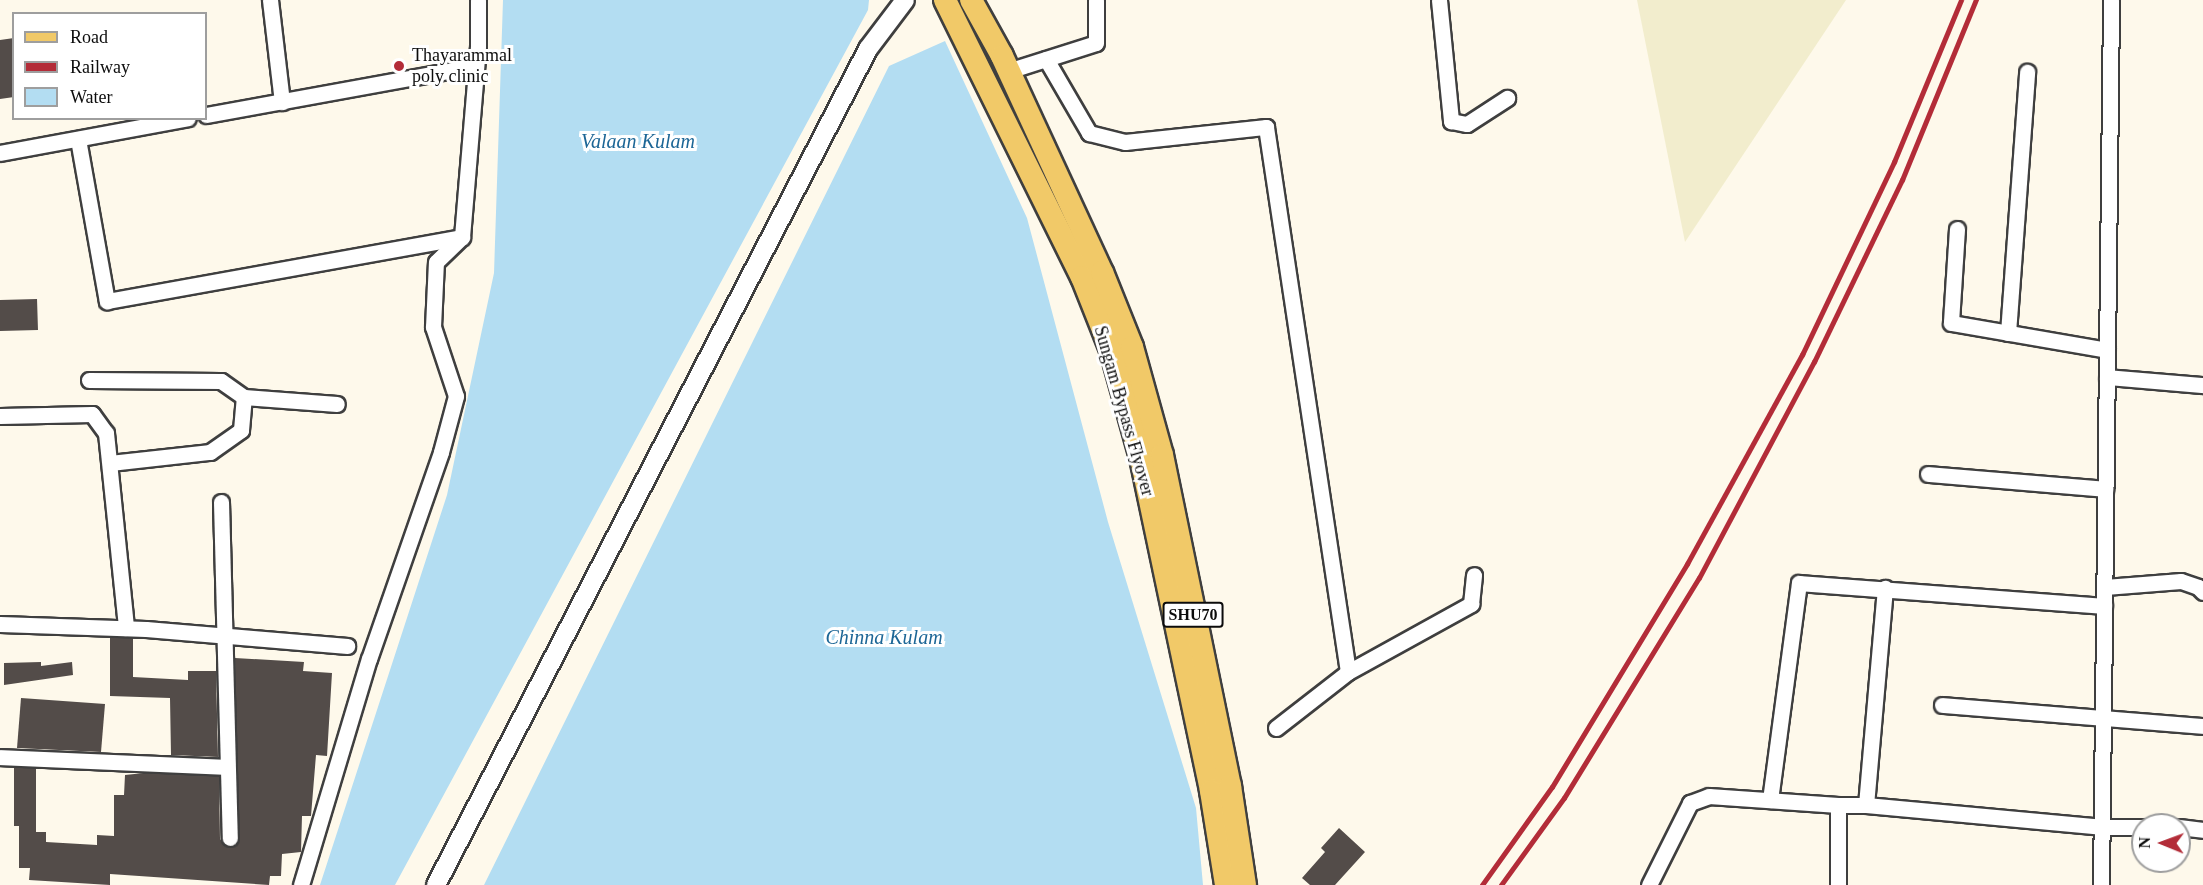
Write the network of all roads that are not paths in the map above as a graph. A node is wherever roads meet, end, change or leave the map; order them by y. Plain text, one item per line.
1 (270, 0) edge
2 (478, 0) edge
3 (905, 0) edge
4 (945, 0) edge
5 (971, 0) edge
6 (1096, 0) edge
7 (1439, 0) edge
8 (2111, 0) edge
9 (1046, 59) junction
10 (476, 66) junction
11 (1008, 71) junction
12 (2027, 72) dead end
13 (1507, 98) dead end
14 (282, 102) junction
15 (207, 115) edge
16 (178, 120) edge
17 (78, 139) junction
18 (0, 153) edge
19 (1958, 229) dead end
20 (462, 237) junction
21 (2008, 333) junction
22 (1121, 349) junction
23 (2107, 350) junction
24 (2107, 377) junction
25 (90, 380) dead end
26 (2203, 385) edge
27 (244, 397) junction
28 (337, 404) dead end
29 (0, 416) edge
30 (110, 463) junction
31 (1928, 474) dead end
32 (2105, 489) junction
33 (221, 502) dead end
34 (1474, 575) dead end
35 (2105, 587) junction
36 (1885, 588) junction
37 (2201, 588) edge
38 (2104, 606) junction
39 (0, 624) edge
40 (126, 628) junction
41 (224, 636) junction
42 (347, 646) dead end
43 (1348, 672) junction
44 (1942, 705) dead end
45 (2101, 718) junction
46 (2203, 726) edge
47 (1276, 728) dead end
48 (0, 757) edge
49 (227, 767) junction
50 (1770, 800) junction
51 (1838, 805) junction
52 (1866, 805) junction
53 (2101, 827) junction
54 (2131, 827) edge
55 (230, 838) dead end
56 (302, 885) edge
57 (436, 885) edge
58 (1226, 885) edge
59 (1245, 885) edge
60 (1649, 885) edge
61 (1838, 885) edge
62 (2101, 885) edge

1 - 14 street
2 - 10 street
3 - 57 street
4 - 22 main road, Sungam Bypass Flyover / SHU70
5 - 11 main road, Sungam Bypass Flyover / SHU70
6 - 9 street
7 - 13 street
8 - 23 street
9 - 11 street
9 - 43 street
10 - 14 street
10 - 20 street
11 - 22 main road, Sungam Bypass Flyover / SHU70
12 - 21 street
14 - 15 street
16 - 17 street
17 - 18 street
17 - 20 street
19 - 21 street
20 - 56 street
21 - 23 street
22 - 58 main road, Sungam Bypass Flyover / SHU70
22 - 59 main road, Sungam Bypass Flyover / SHU70
23 - 24 street
24 - 26 street
24 - 32 street
25 - 27 street
27 - 28 street
27 - 30 street
29 - 30 street
30 - 40 street
31 - 32 street
32 - 35 street
33 - 41 street
34 - 43 street
35 - 37 street
35 - 38 street
36 - 38 street
36 - 50 street
36 - 52 street
38 - 45 street
39 - 40 street
40 - 41 street
41 - 42 street
41 - 49 street
43 - 47 street
44 - 45 street
45 - 46 street
45 - 53 street
48 - 49 street
49 - 55 street
50 - 51 street
50 - 60 street
51 - 52 street
51 - 61 street
52 - 53 street
53 - 54 street
53 - 62 street

